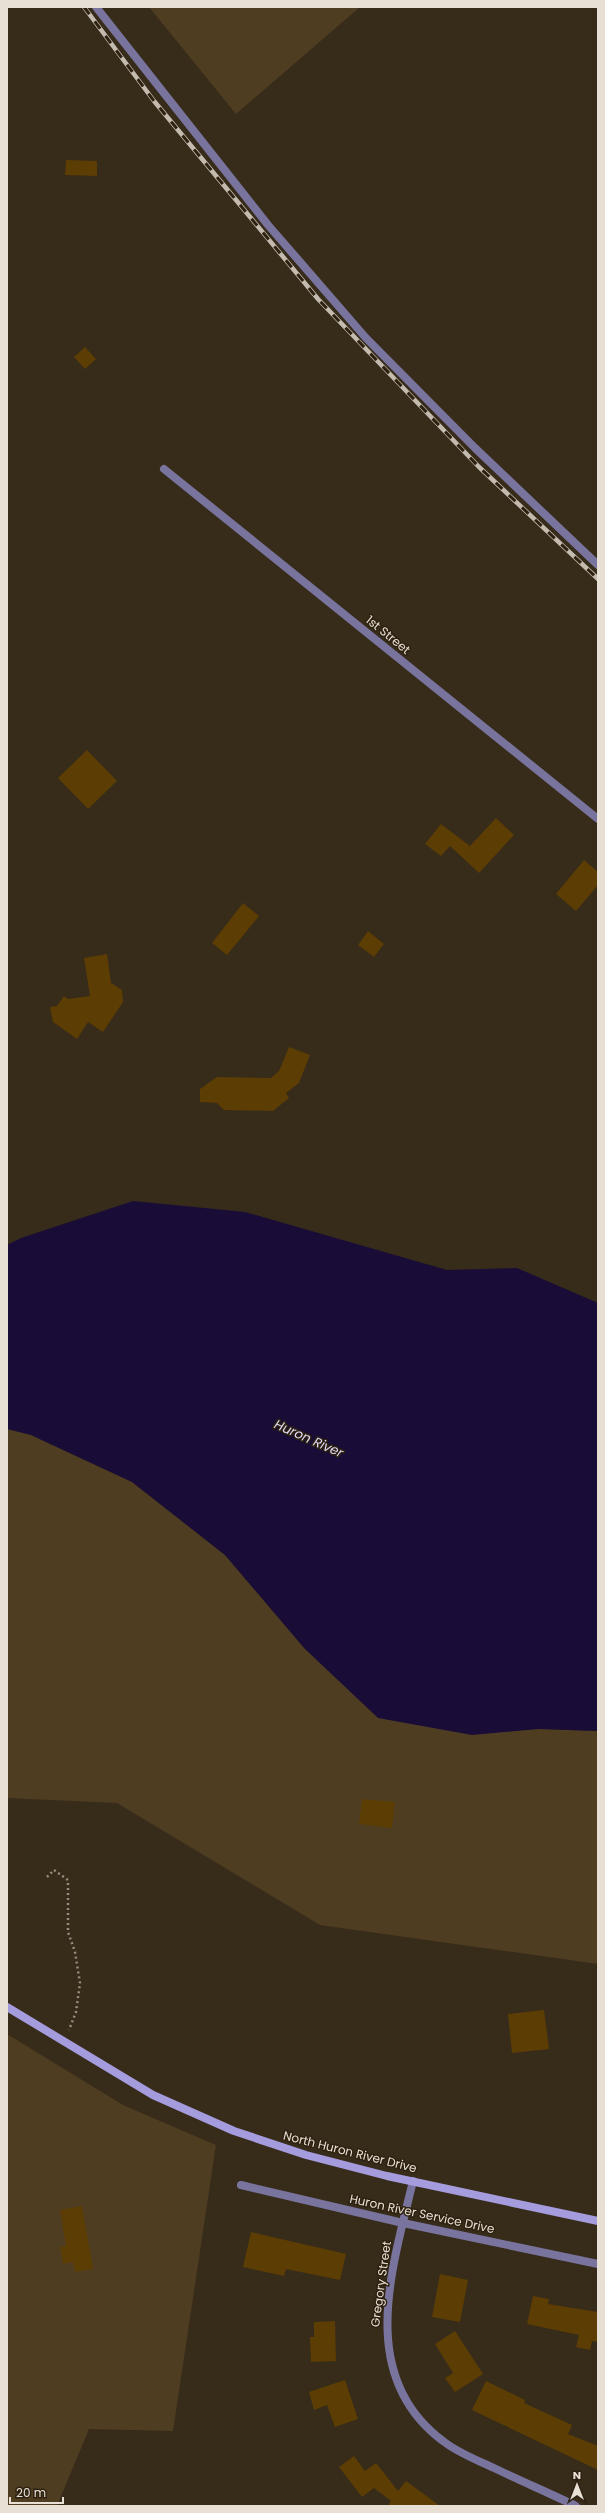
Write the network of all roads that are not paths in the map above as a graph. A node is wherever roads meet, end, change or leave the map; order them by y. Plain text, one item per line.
1 (96, 7) edge
2 (164, 469) dead end
3 (598, 564) edge
4 (598, 819) edge
5 (7, 2007) edge
6 (413, 2181) junction
7 (242, 2185) dead end
8 (598, 2221) edge
9 (403, 2223) junction
10 (598, 2264) edge
11 (576, 2506) edge

1 - 3 street
2 - 4 street, 1st Street
5 - 6 main road, North Huron River Drive
6 - 8 main road, North Huron River Drive
6 - 9 street, Gregory Street
7 - 9 street, Huron River Service Drive
9 - 10 street, Huron River Service Drive
9 - 11 street, Gregory Street

